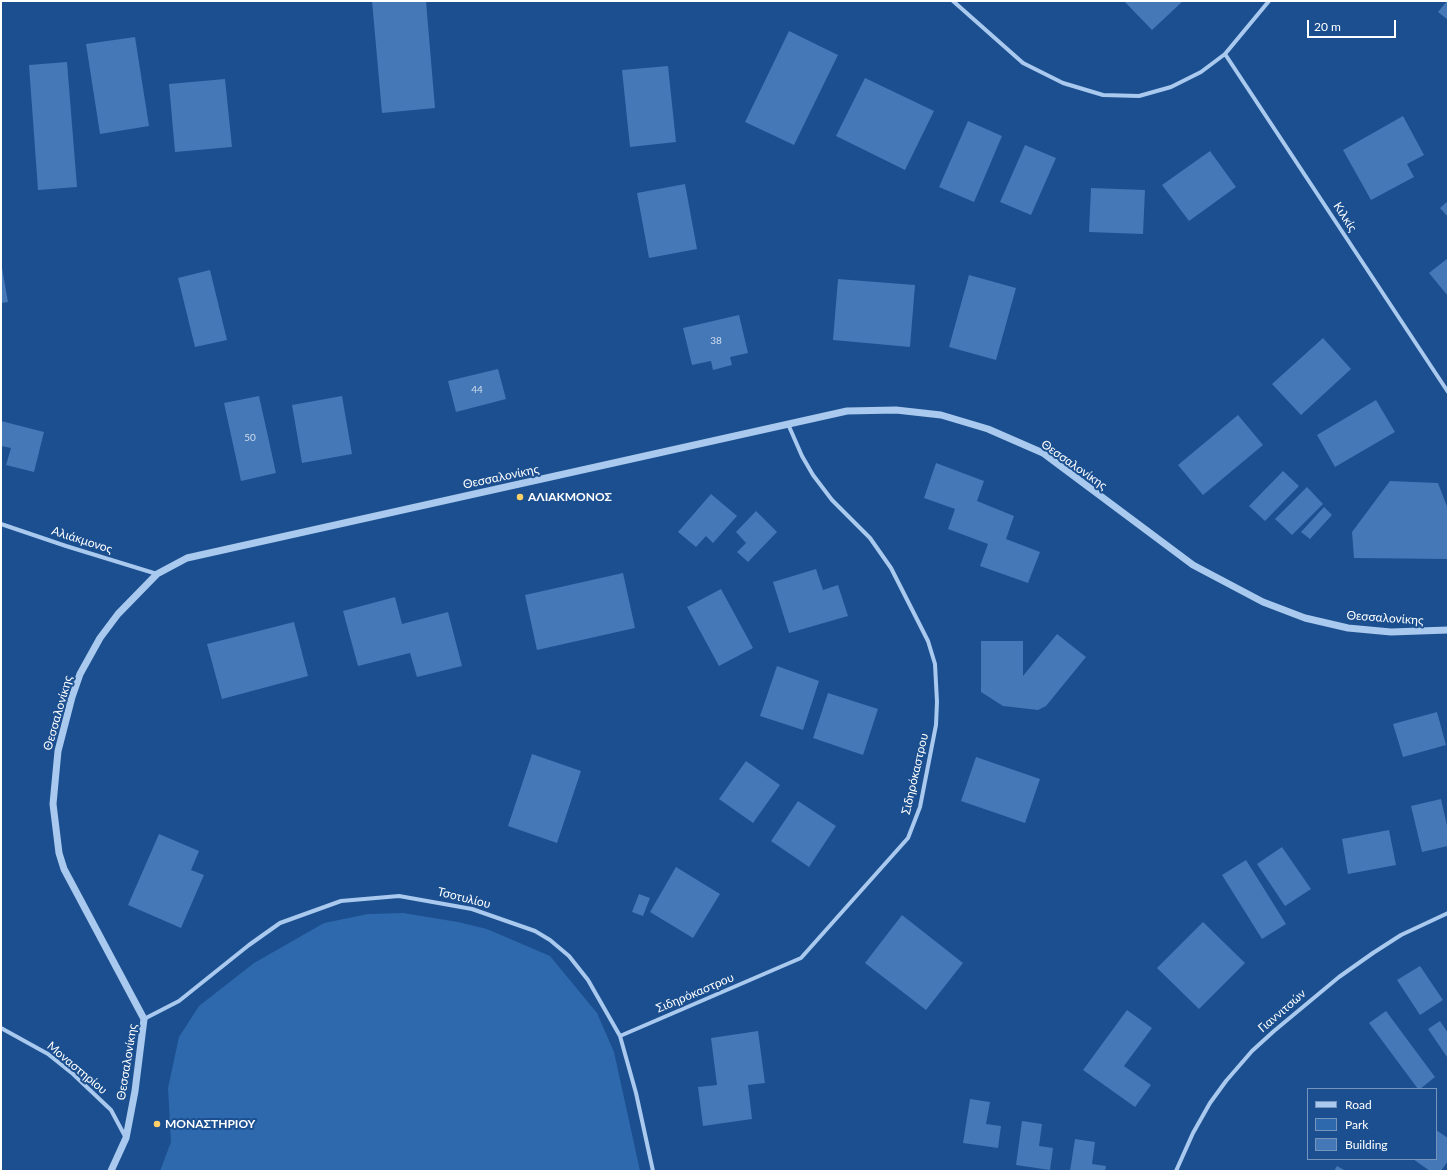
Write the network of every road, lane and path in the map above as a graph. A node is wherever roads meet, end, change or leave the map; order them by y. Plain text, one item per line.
1 (953, 1) edge
2 (1269, 1) edge
3 (1225, 54) junction
4 (1448, 392) edge
5 (788, 424) junction
6 (1, 524) edge
7 (157, 574) junction
8 (1448, 630) edge
9 (1448, 913) edge
10 (144, 1019) junction
11 (1, 1028) edge
12 (620, 1036) junction
13 (126, 1138) junction
14 (111, 1171) edge
15 (653, 1171) edge
16 (1176, 1171) edge

1 - 3 street
2 - 3 street
3 - 4 street, Κιλκίς
5 - 7 street, Θεσσαλονίκης
5 - 8 street, Θεσσαλονίκης
5 - 12 street, Σιδηρόκαστρου
6 - 7 street, Αλιάκμονος
7 - 10 street, Θεσσαλονίκης
9 - 16 street, Γιαννιτσών
10 - 12 street, Τσοτυλίου
10 - 13 street, Θεσσαλονίκης
11 - 13 street, Μοναστηρίου
12 - 15 street, Τσοτυλίου
13 - 14 street, Θεσσαλονίκης

